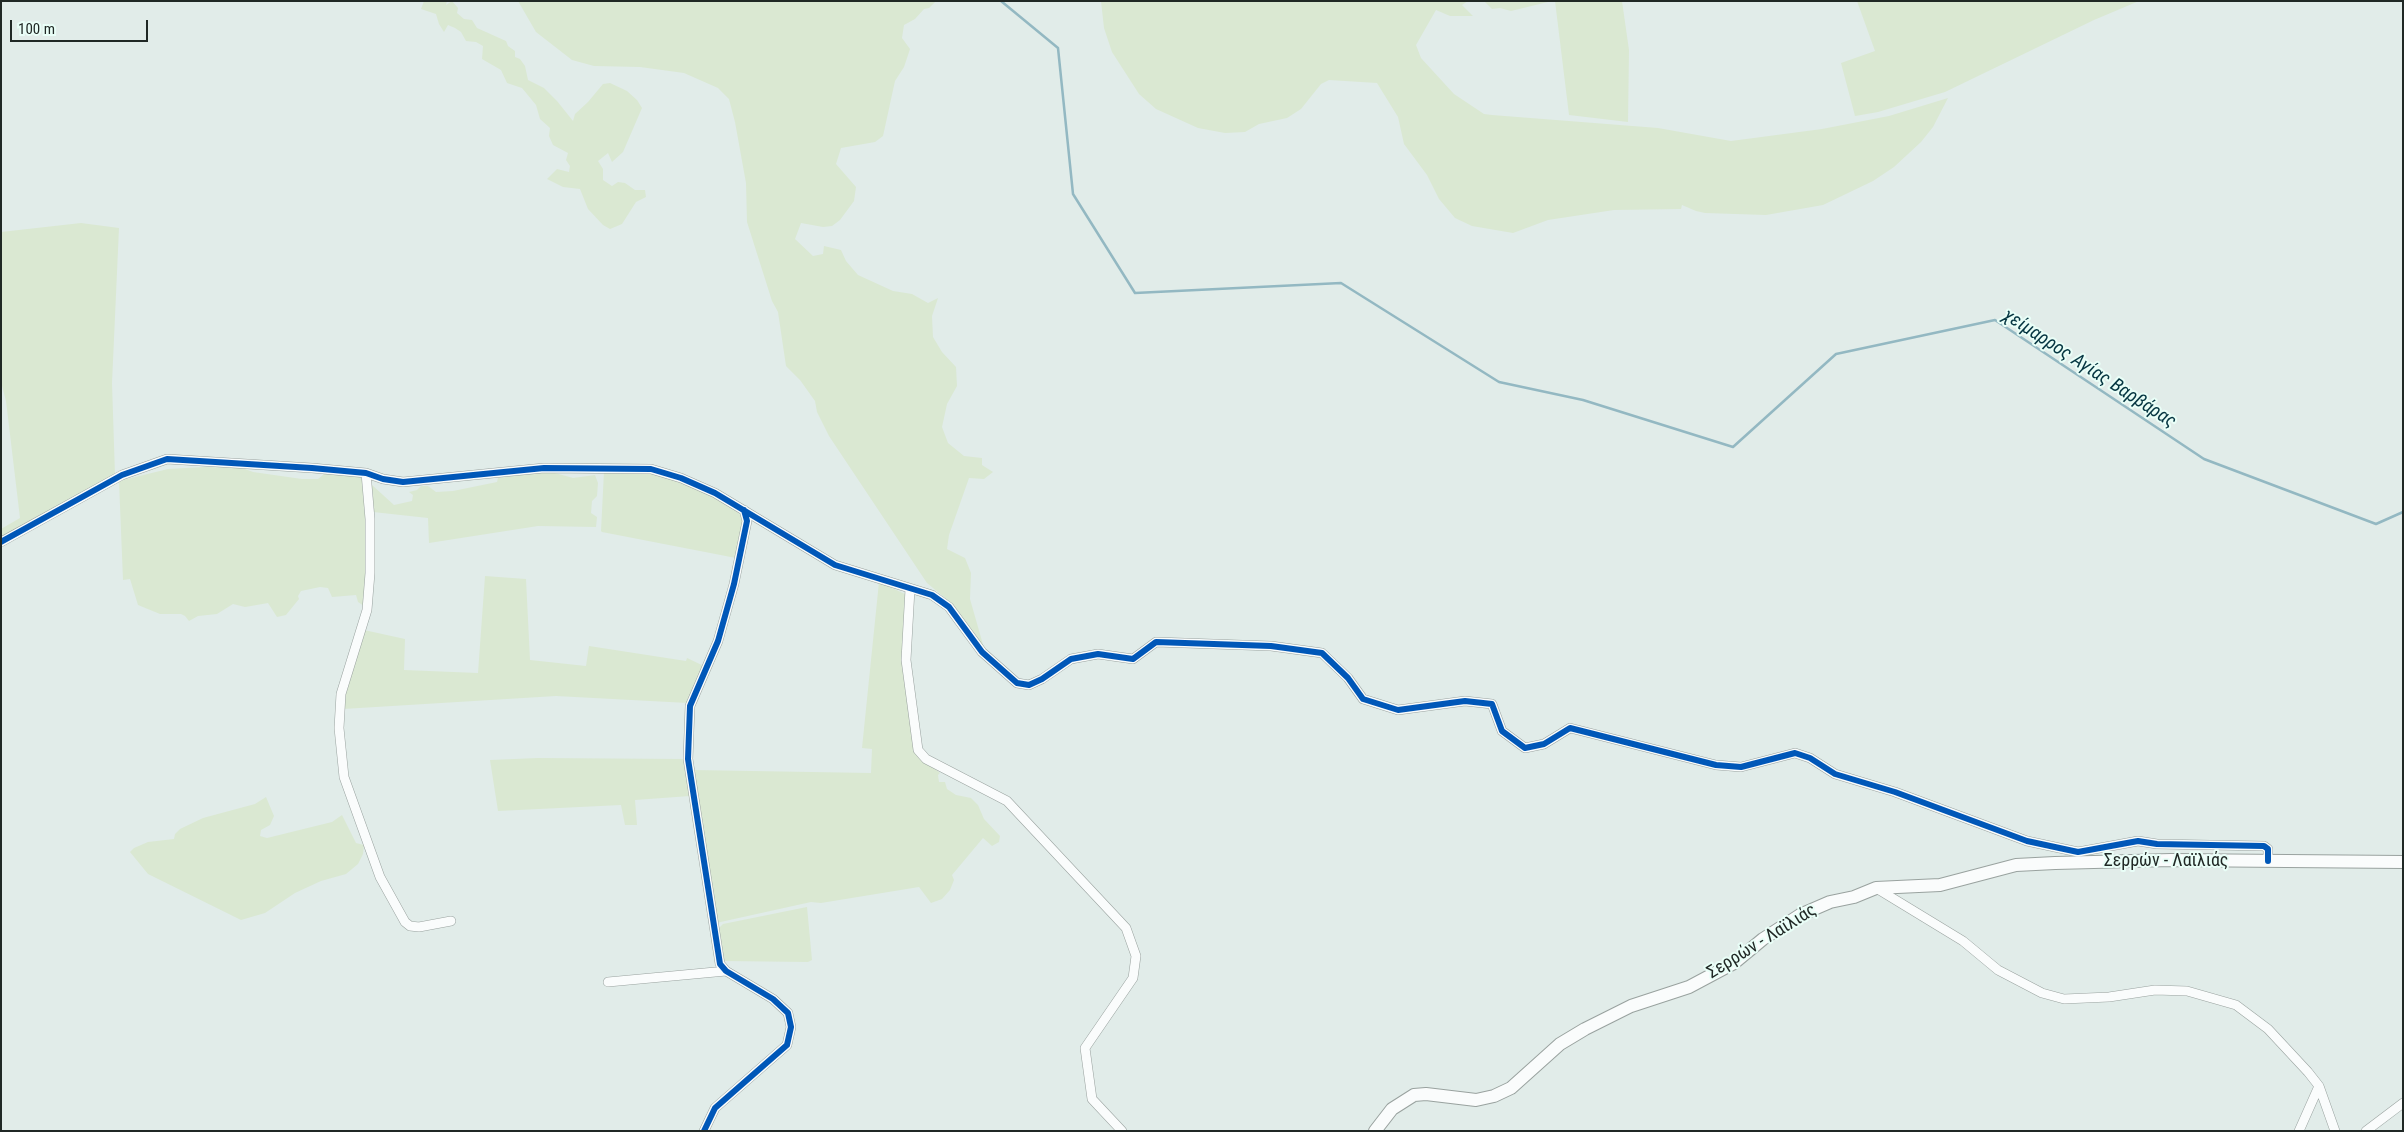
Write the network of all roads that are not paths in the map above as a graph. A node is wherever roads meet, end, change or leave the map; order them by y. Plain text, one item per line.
1 (366, 473) junction
2 (744, 510) junction
3 (1, 542) edge
4 (910, 589) junction
5 (2268, 861) junction
6 (2403, 862) edge
7 (1876, 888) junction
8 (451, 922) dead end
9 (726, 971) junction
10 (608, 982) dead end
11 (2319, 1086) junction
12 (2403, 1102) edge
13 (704, 1131) edge
14 (1122, 1131) edge
15 (1375, 1131) edge
16 (2299, 1131) edge
17 (2335, 1131) edge
18 (2366, 1131) edge

1 - 2 street
1 - 3 street
1 - 8 street
2 - 4 street
2 - 9 street
4 - 5 street
4 - 14 street
5 - 6 main road, Σερρών - Λαϊλιάς
5 - 7 main road, Σερρών - Λαϊλιάς
7 - 11 street
7 - 15 main road, Σερρών - Λαϊλιάς
9 - 10 street
9 - 13 street
11 - 16 street
11 - 17 street
12 - 18 street

